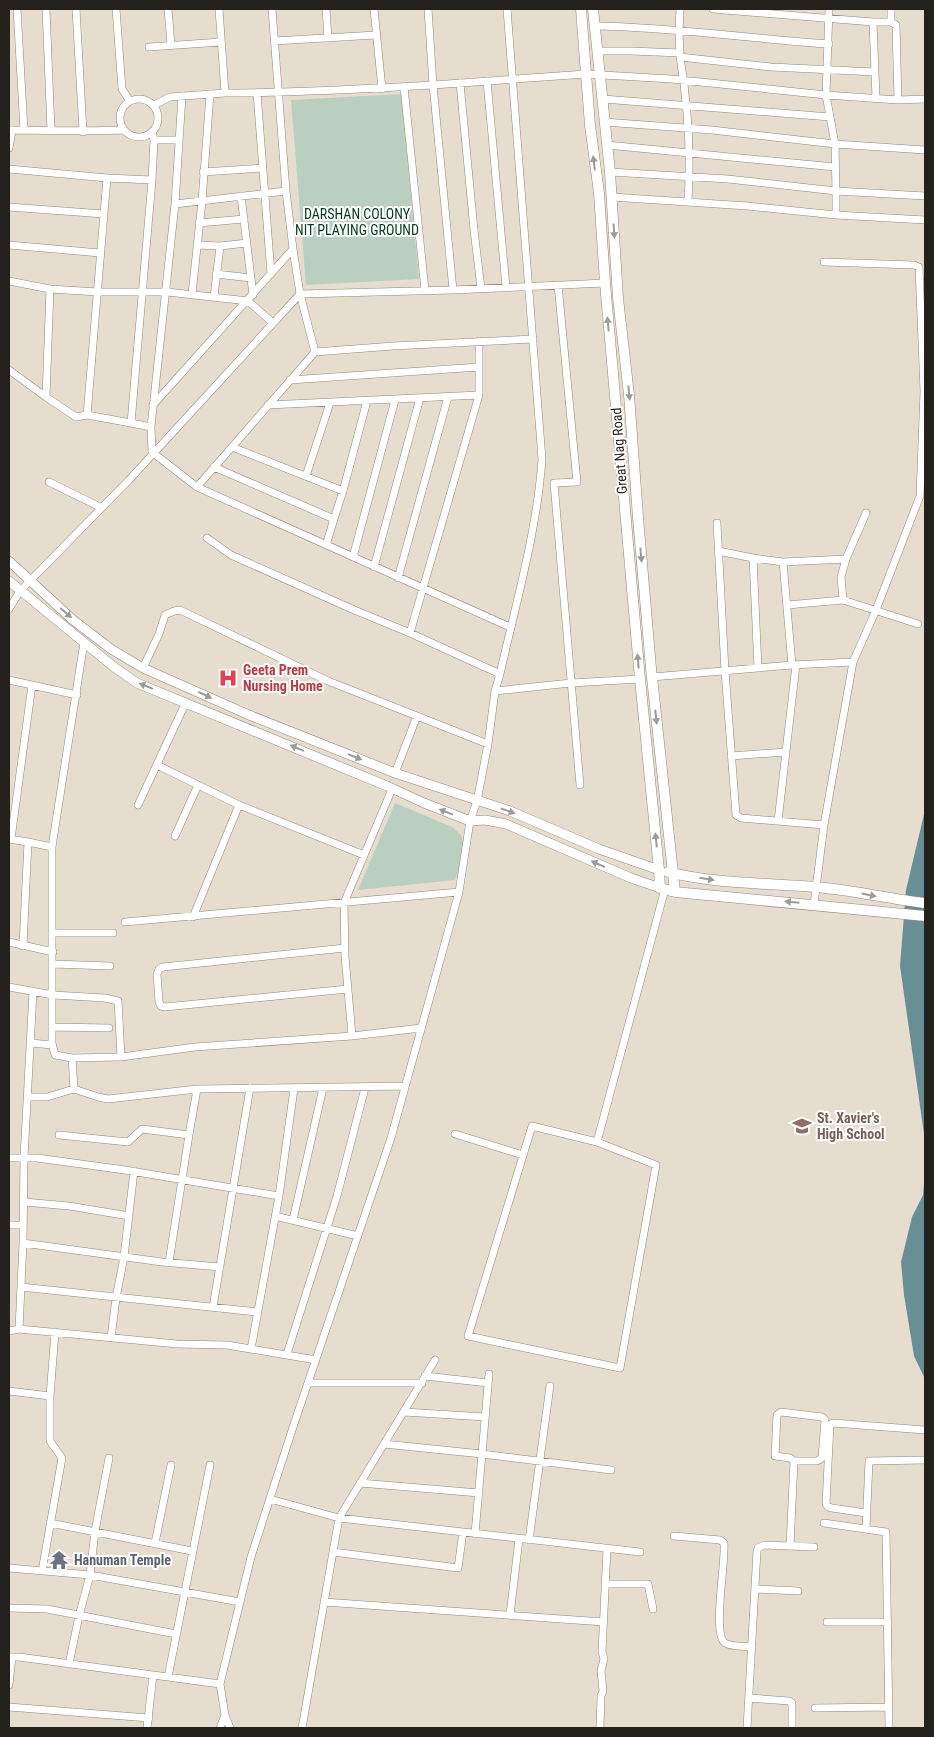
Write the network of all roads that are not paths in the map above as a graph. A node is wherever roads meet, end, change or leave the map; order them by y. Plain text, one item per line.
1 (17, 9) edge
2 (46, 9) edge
3 (76, 9) edge
4 (116, 9) edge
5 (168, 9) edge
6 (219, 9) edge
7 (272, 9) edge
8 (326, 9) edge
9 (374, 9) edge
10 (428, 9) edge
11 (507, 9) edge
12 (581, 9) edge
13 (593, 9) edge
14 (680, 9) edge
15 (713, 9) edge
16 (829, 9) edge
17 (891, 9) edge
18 (830, 19) junction
19 (874, 22) junction
20 (891, 22) junction
21 (595, 26) junction
22 (679, 31) junction
23 (376, 35) junction
24 (328, 38) junction
25 (274, 41) junction
26 (221, 42) junction
27 (829, 44) junction
28 (171, 45) junction
29 (149, 47) dead end
30 (598, 51) junction
31 (680, 55) junction
32 (827, 70) junction
33 (875, 72) junction
34 (586, 74) junction
35 (601, 75) junction
36 (513, 79) junction
37 (487, 81) junction
38 (684, 81) junction
39 (460, 83) junction
40 (433, 84) junction
41 (404, 87) junction
42 (382, 89) junction
43 (225, 93) junction
44 (257, 93) junction
45 (279, 93) junction
46 (210, 94) junction
47 (826, 95) junction
48 (182, 96) junction
49 (876, 98) junction
50 (603, 99) junction
51 (925, 99) edge
52 (898, 100) junction
53 (130, 101) junction
54 (154, 105) junction
55 (687, 105) junction
56 (830, 116) junction
57 (604, 122) junction
58 (688, 128) junction
59 (10, 130) edge
60 (24, 130) junction
61 (52, 130) junction
62 (124, 130) junction
63 (83, 132) junction
64 (152, 132) junction
65 (154, 140) junction
66 (178, 140) junction
67 (834, 144) junction
68 (607, 146) junction
69 (9, 148) edge
70 (925, 150) edge
71 (689, 154) junction
72 (835, 167) junction
73 (262, 168) junction
74 (9, 169) edge
75 (203, 172) junction
76 (610, 172) junction
77 (690, 176) junction
78 (107, 178) junction
79 (152, 180) junction
80 (836, 190) junction
81 (286, 191) junction
82 (264, 194) junction
83 (241, 196) junction
84 (925, 196) edge
85 (612, 197) junction
86 (202, 201) junction
87 (688, 201) junction
88 (175, 204) junction
89 (9, 207) edge
90 (104, 214) junction
91 (836, 215) junction
92 (244, 219) junction
93 (925, 220) edge
94 (199, 223) junction
95 (247, 243) junction
96 (197, 245) junction
97 (9, 246) edge
98 (220, 246) junction
99 (293, 249) junction
100 (100, 253) junction
101 (824, 262) dead end
102 (216, 274) junction
103 (271, 274) junction
104 (251, 278) junction
105 (9, 281) edge
106 (617, 282) junction
107 (605, 283) junction
108 (558, 285) junction
109 (530, 286) junction
110 (506, 287) junction
111 (481, 288) junction
112 (50, 289) junction
113 (426, 290) junction
114 (453, 290) junction
115 (98, 292) junction
116 (167, 292) junction
117 (142, 293) junction
118 (192, 294) junction
119 (300, 294) junction
120 (214, 297) junction
121 (251, 298) junction
122 (272, 322) junction
123 (533, 339) junction
124 (479, 341) junction
125 (315, 352) junction
126 (479, 367) junction
127 (9, 370) edge
128 (290, 380) junction
129 (925, 391) edge
130 (479, 395) junction
131 (448, 396) junction
132 (46, 397) junction
133 (420, 398) junction
134 (395, 400) junction
135 (367, 401) junction
136 (330, 403) junction
137 (153, 405) junction
138 (268, 405) junction
139 (87, 415) junction
140 (131, 423) junction
141 (151, 427) junction
142 (232, 447) junction
143 (152, 452) junction
144 (214, 467) junction
145 (306, 476) junction
146 (49, 482) dead end
147 (540, 482) junction
148 (554, 482) junction
149 (197, 487) junction
150 (343, 491) junction
151 (922, 497) edge
152 (100, 507) junction
153 (866, 513) dead end
154 (334, 519) junction
155 (716, 523) dead end
156 (207, 538) dead end
157 (326, 545) junction
158 (718, 551) junction
159 (353, 557) junction
160 (753, 558) junction
161 (846, 559) junction
162 (9, 561) edge
163 (783, 562) junction
164 (374, 567) junction
165 (398, 578) junction
166 (9, 581) edge
167 (29, 581) junction
168 (423, 589) junction
169 (20, 591) junction
170 (843, 600) junction
171 (787, 605) junction
172 (9, 609) edge
173 (876, 610) junction
174 (918, 624) dead end
175 (510, 627) junction
176 (410, 633) junction
177 (84, 642) junction
178 (853, 662) junction
179 (794, 665) junction
180 (144, 668) junction
181 (758, 668) junction
182 (725, 672) junction
183 (500, 674) junction
184 (652, 677) junction
185 (640, 679) junction
186 (9, 680) edge
187 (570, 683) junction
188 (32, 685) junction
189 (495, 691) junction
190 (77, 695) junction
191 (186, 702) junction
192 (417, 716) junction
193 (488, 744) junction
194 (786, 752) junction
195 (731, 756) junction
196 (156, 765) junction
197 (395, 774) junction
198 (198, 785) junction
199 (580, 785) dead end
200 (392, 789) junction
201 (477, 801) junction
202 (138, 805) dead end
203 (239, 805) junction
204 (470, 821) junction
205 (778, 821) junction
206 (824, 825) junction
207 (175, 836) dead end
208 (10, 839) edge
209 (28, 842) junction
210 (52, 847) junction
211 (364, 855) junction
212 (660, 870) junction
213 (674, 874) junction
214 (816, 887) junction
215 (667, 890) junction
216 (459, 892) junction
217 (344, 903) junction
218 (925, 903) edge
219 (814, 904) junction
220 (193, 916) junction
221 (925, 916) edge
222 (125, 922) dead end
223 (53, 933) junction
224 (113, 933) dead end
225 (9, 942) edge
226 (23, 946) junction
227 (345, 948) junction
228 (53, 952) junction
229 (53, 964) junction
230 (110, 966) dead end
231 (9, 987) edge
232 (348, 989) junction
233 (33, 992) junction
234 (53, 995) junction
235 (52, 1027) junction
236 (108, 1028) dead end
237 (421, 1028) junction
238 (352, 1036) junction
239 (31, 1042) junction
240 (52, 1046) junction
241 (121, 1057) junction
242 (72, 1058) junction
243 (405, 1086) junction
244 (250, 1088) junction
245 (323, 1088) junction
246 (365, 1088) junction
247 (74, 1089) junction
248 (197, 1089) junction
249 (294, 1089) junction
250 (29, 1097) junction
251 (455, 1134) dead end
252 (59, 1135) dead end
253 (188, 1135) junction
254 (596, 1142) junction
255 (523, 1155) junction
256 (9, 1158) edge
257 (24, 1158) junction
258 (134, 1171) junction
259 (182, 1179) junction
260 (233, 1188) junction
261 (279, 1196) junction
262 (24, 1202) junction
263 (129, 1216) junction
264 (275, 1216) junction
265 (293, 1220) junction
266 (9, 1225) edge
267 (23, 1226) junction
268 (328, 1229) junction
269 (358, 1236) junction
270 (23, 1243) junction
271 (124, 1257) junction
272 (169, 1262) junction
273 (220, 1267) junction
274 (21, 1288) junction
275 (116, 1298) junction
276 (213, 1307) junction
277 (257, 1312) junction
278 (19, 1329) junction
279 (9, 1331) edge
280 (55, 1332) junction
281 (111, 1338) junction
282 (251, 1349) junction
283 (287, 1354) junction
284 (316, 1360) junction
285 (435, 1360) dead end
286 (489, 1374) dead end
287 (424, 1379) junction
288 (308, 1383) junction
289 (488, 1383) junction
290 (550, 1386) dead end
291 (9, 1391) edge
292 (50, 1396) junction
293 (404, 1412) junction
294 (485, 1417) junction
295 (925, 1430) edge
296 (384, 1444) junction
297 (482, 1454) junction
298 (109, 1458) dead end
299 (925, 1460) edge
300 (538, 1461) junction
301 (794, 1461) junction
302 (171, 1465) dead end
303 (210, 1465) dead end
304 (611, 1470) dead end
305 (360, 1483) junction
306 (479, 1493) junction
307 (270, 1499) junction
308 (866, 1513) junction
309 (339, 1518) junction
310 (50, 1522) junction
311 (824, 1523) dead end
312 (866, 1529) junction
313 (95, 1532) junction
314 (463, 1532) junction
315 (475, 1534) junction
316 (674, 1536) dead end
317 (519, 1539) junction
318 (529, 1540) junction
319 (155, 1543) junction
320 (790, 1546) junction
321 (814, 1547) dead end
322 (607, 1549) junction
323 (192, 1551) junction
324 (333, 1552) junction
325 (640, 1552) dead end
326 (9, 1568) edge
327 (42, 1571) junction
328 (90, 1575) junction
329 (605, 1584) junction
330 (756, 1589) junction
331 (798, 1591) dead end
332 (184, 1592) junction
333 (240, 1602) junction
334 (324, 1602) junction
335 (9, 1608) edge
336 (653, 1609) dead end
337 (510, 1615) junction
338 (79, 1616) junction
339 (604, 1622) junction
340 (827, 1622) dead end
341 (888, 1622) junction
342 (176, 1634) junction
343 (752, 1647) junction
344 (10, 1657) edge
345 (69, 1664) junction
346 (153, 1675) junction
347 (168, 1677) junction
348 (220, 1684) junction
349 (9, 1685) edge
350 (749, 1698) junction
351 (9, 1707) edge
352 (889, 1707) junction
353 (815, 1708) dead end
354 (225, 1715) junction
355 (149, 1718) junction
356 (147, 1728) edge
357 (220, 1728) edge
358 (230, 1728) edge
359 (302, 1728) edge
360 (600, 1728) edge
361 (747, 1728) edge
362 (792, 1728) edge
363 (889, 1728) edge

1 - 60 street
2 - 61 street
3 - 63 street
4 - 53 street
5 - 28 street
6 - 26 street
7 - 25 street
8 - 24 street
9 - 23 street
10 - 40 street
11 - 36 street
12 - 34 main road, Great Nag Road
13 - 21 main road, Great Nag Road
14 - 22 street
15 - 18 street
16 - 18 street
17 - 20 street
18 - 19 street
18 - 27 street
19 - 20 street
19 - 33 street
20 - 52 street
21 - 22 street
21 - 30 main road, Great Nag Road
22 - 27 street
22 - 31 street
23 - 24 street
23 - 42 street
24 - 25 street
25 - 45 street
26 - 28 street
26 - 43 street
27 - 32 street
28 - 29 street
30 - 31 street
30 - 35 main road, Great Nag Road
31 - 32 street
31 - 38 street
32 - 33 street
32 - 47 street
33 - 49 street
34 - 35 street
34 - 36 street
107 -> 34 main road, Great Nag Road
35 - 38 street
35 - 50 main road, Great Nag Road
36 - 37 street
36 - 109 street
37 - 39 street
37 - 110 street
38 - 47 street
38 - 55 street
39 - 40 street
39 - 111 street
40 - 41 street
40 - 114 street
41 - 42 street
41 - 113 street
42 - 45 street
43 - 44 street
43 - 46 street
44 - 45 street
44 - 73 street
45 - 81 street
46 - 48 street
46 - 75 street
47 - 49 street
47 - 56 street
48 - 54 street
48 - 66 street
49 - 52 street
50 - 55 street
50 - 57 main road, Great Nag Road
51 - 52 street
53 - 54 street
53 - 62 street
54 - 64 street
55 - 56 street
55 - 58 street
56 - 67 street
57 - 58 street
57 - 68 main road, Great Nag Road
58 - 67 street
58 - 71 street
59 - 60 street
59 - 69 street
60 - 61 street
61 - 63 street
62 - 63 street
62 - 64 street
64 - 65 street
65 - 66 street
65 - 79 street
66 - 88 street
67 - 70 street
67 - 72 street
68 - 71 street
68 - 76 main road, Great Nag Road
71 - 72 street
71 - 77 street
72 - 80 street
73 - 75 street
73 - 82 street
74 - 78 street
75 - 86 street
76 - 77 street
76 - 85 main road, Great Nag Road
77 - 80 street
77 - 87 street
78 - 79 street
78 - 90 street
79 - 117 street
80 - 84 street
80 - 91 street
81 - 82 street
81 - 99 street
82 - 83 street
82 - 103 street
83 - 86 street
83 - 92 street
85 - 87 street
85 -> 106 main road, Great Nag Road
86 - 88 street
86 - 94 street
87 - 91 street
88 - 116 street
89 - 90 street
90 - 100 street
91 - 93 street
92 - 94 street
92 - 95 street
94 - 96 street
95 - 98 street
95 - 104 street
96 - 98 street
96 - 118 street
97 - 100 street
98 - 102 street
99 - 103 street
99 - 119 street
100 - 115 street
101 - 129 street
102 - 104 street
102 - 120 street
103 - 121 street
104 - 121 street
105 - 112 street
106 - 107 main road
106 -> 184 main road, Great Nag Road
107 - 108 street
185 -> 107 main road, Great Nag Road
108 - 109 street
108 - 148 street
109 - 110 street
109 - 123 street
110 - 111 street
111 - 114 street
112 - 115 street
112 - 132 street
113 - 114 street
113 - 119 street
115 - 117 street
115 - 139 street
116 - 117 street
116 - 118 street
116 - 137 street
117 - 140 street
118 - 120 street
119 - 122 street
119 - 125 street
120 - 121 street
121 - 122 street
121 - 137 street
122 - 143 street
123 - 124 street
123 - 147 street
124 - 125 street
124 - 126 street
125 - 128 street
126 - 128 street
126 - 130 street
127 - 132 street
128 - 138 street
129 - 151 street
130 - 131 street
130 - 168 street
131 - 133 street
131 - 165 street
132 - 139 street
133 - 134 street
133 - 164 street
134 - 135 street
134 - 159 street
135 - 136 street
135 - 150 street
136 - 138 street
136 - 145 street
137 - 141 street
138 - 142 street
139 - 140 street
140 - 141 street
141 - 143 street
142 - 144 street
142 - 145 street
143 - 149 street
143 - 152 street
144 - 149 street
144 - 154 street
145 - 150 street
146 - 152 street
147 - 148 street
147 - 175 street
148 - 187 street
149 - 157 street
150 - 154 street
151 - 173 street
152 - 167 street
153 - 161 street
154 - 157 street
155 - 158 street
156 - 176 street
157 - 159 street
158 - 160 street
158 - 182 street
159 - 164 street
160 - 163 street
160 - 181 street
161 - 163 street
161 - 170 street
162 - 167 street
163 - 171 street
164 - 165 street
165 - 168 street
166 - 169 street
167 - 169 street
167 -> 180 street
168 - 175 street
168 - 176 street
169 - 172 street
169 - 177 street
170 - 171 street
170 - 173 street
171 - 179 street
173 - 174 street
173 - 178 street
175 - 183 street
176 - 183 street
177 - 190 street
191 -> 177 street
178 - 179 street
178 - 206 street
179 - 181 street
179 - 194 street
180 - 192 street
180 -> 197 street
181 - 182 street
182 - 184 street
182 - 195 street
183 - 189 street
184 - 185 main road
184 -> 213 main road, Great Nag Road
185 - 187 street
212 -> 185 main road, Great Nag Road
186 - 188 street
187 - 189 street
187 - 199 street
188 - 190 street
188 - 208 street
189 - 193 street
190 - 210 street
191 - 196 street
200 -> 191 street
192 - 193 street
192 - 197 street
193 - 201 street
194 - 195 street
194 - 205 street
195 - 205 street
196 - 198 street
196 - 202 street
197 - 201 street
198 - 203 street
198 - 207 street
204 -> 200 street
200 - 211 street
201 - 204 street
201 -> 212 street
203 - 211 street
203 - 220 street
215 -> 204 street
204 - 216 street
205 - 206 street
206 - 214 street
208 - 209 street
209 - 210 street
209 - 226 street
210 - 223 street
211 - 217 street
212 - 213 main road
212 - 215 main road, Great Nag Road
213 -> 214 main road
213 - 215 main road, Great Nag Road
214 -> 218 main road
214 - 219 street
219 -> 215 main road
215 - 254 street
216 - 217 street
216 - 237 street
217 - 220 street
217 - 227 street
219 - 221 main road
220 - 222 street
223 - 224 street
223 - 228 street
225 - 226 street
226 - 228 street
227 - 232 street
227 - 232 street
228 - 229 street
229 - 230 street
229 - 234 street
231 - 233 street
232 - 238 street
233 - 234 street
233 - 239 street
234 - 235 street
234 - 241 street
235 - 236 street
235 - 240 street
237 - 238 street
237 - 243 street
238 - 241 street
239 - 240 street
239 - 250 street
240 - 242 street
241 - 242 street
242 - 247 street
243 - 246 street
243 - 269 street
244 - 248 street
244 - 249 street
244 - 260 street
245 - 246 street
245 - 249 street
245 - 265 street
246 - 268 street
247 - 248 street
247 - 250 street
248 - 253 street
249 - 261 street
250 - 257 street
251 - 255 street
252 - 253 street
253 - 259 street
254 - 255 street
254 - 255 street
256 - 257 street
257 - 258 street
257 - 262 street
258 - 259 street
258 - 263 street
259 - 260 street
259 - 272 street
260 - 261 street
260 - 273 street
261 - 264 street
262 - 263 street
262 - 267 street
263 - 271 street
264 - 265 street
264 - 277 street
265 - 268 street
266 - 267 street
267 - 270 street
268 - 269 street
268 - 283 street
269 - 284 street
270 - 271 street
270 - 274 street
271 - 272 street
271 - 275 street
272 - 273 street
273 - 276 street
274 - 275 street
274 - 278 street
275 - 276 street
275 - 281 street
276 - 277 street
277 - 282 street
278 - 279 street
278 - 280 street
280 - 281 street
280 - 292 street
281 - 282 street
282 - 283 street
283 - 284 street
284 - 288 street
285 - 287 street
286 - 289 street
287 - 288 street
287 - 289 street
287 - 293 street
288 - 307 street
289 - 294 street
290 - 300 street
291 - 292 street
292 - 310 street
293 - 294 street
293 - 296 street
294 - 297 street
295 - 308 street
296 - 297 street
296 - 305 street
297 - 300 street
297 - 306 street
298 - 313 street
299 - 308 street
300 - 304 street
300 - 318 street
301 - 301 street
301 - 320 street
302 - 319 street
303 - 323 street
305 - 306 street
305 - 309 street
306 - 315 street
307 - 309 street
307 - 333 street
308 - 312 street
309 - 314 street
309 - 324 street
310 - 313 street
310 - 327 street
311 - 312 street
312 - 341 street
313 - 319 street
313 - 328 street
314 - 315 street
314 - 324 street
315 - 317 street
316 - 343 street
317 - 318 street
317 - 337 street
318 - 322 street
319 - 323 street
320 - 321 street
320 - 330 street
322 - 325 street
322 - 329 street
323 - 332 street
324 - 334 street
326 - 327 street
327 - 328 street
328 - 332 street
328 - 338 street
329 - 336 street
329 - 339 street
330 - 331 street
330 - 343 street
332 - 333 street
332 - 342 street
333 - 348 street
334 - 337 street
334 - 359 street
335 - 338 street
337 - 339 street
338 - 342 street
338 - 345 street
339 - 360 street
340 - 341 street
341 - 352 street
342 - 347 street
343 - 350 street
344 - 345 street
344 - 349 street
345 - 346 street
346 - 347 street
346 - 355 street
347 - 348 street
348 - 354 street
350 - 361 street
350 - 362 street
351 - 355 street
352 - 353 street
352 - 363 street
354 - 357 street
354 - 358 street
355 - 356 street

